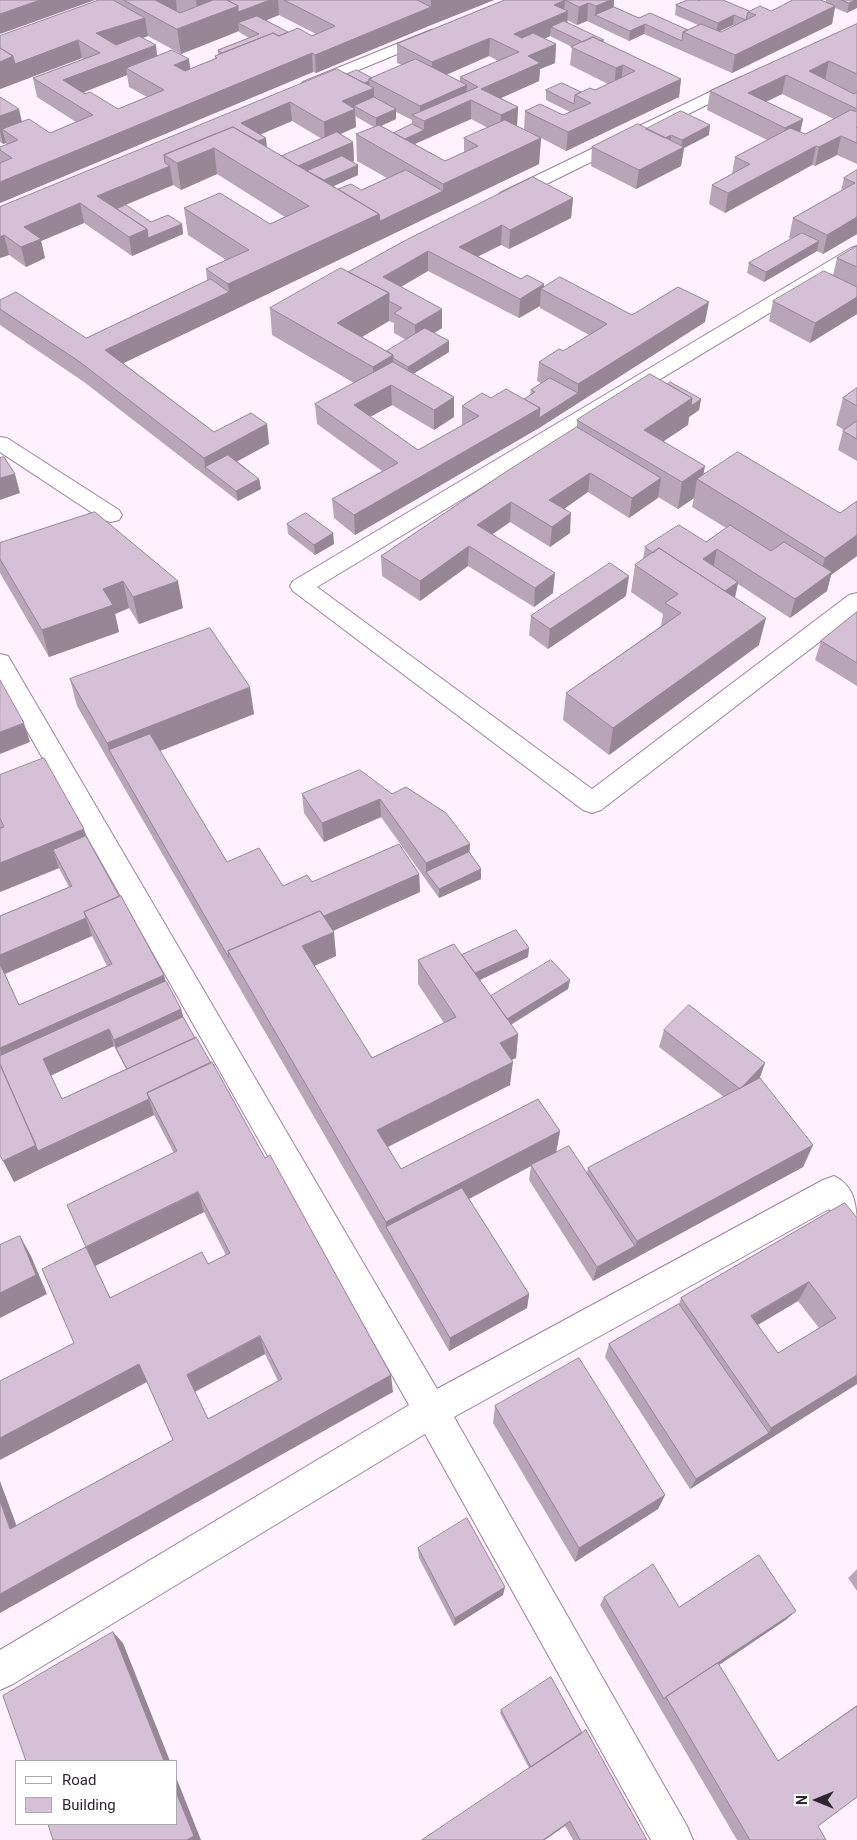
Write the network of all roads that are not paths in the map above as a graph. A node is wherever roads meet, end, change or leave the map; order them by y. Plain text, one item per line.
1 (442, 30) edge
2 (759, 73) edge
3 (294, 91) edge
4 (492, 204) edge
5 (857, 252) edge
6 (0, 443) edge
7 (83, 526) edge
8 (857, 601) edge
9 (0, 662) edge
10 (857, 1220) edge
11 (431, 1410) junction
12 (0, 1671) edge
13 (673, 1840) edge

1 - 3 street
2 - 4 street
5 - 8 street
6 - 7 street
9 - 11 street
10 - 11 street
11 - 12 street
11 - 13 street

